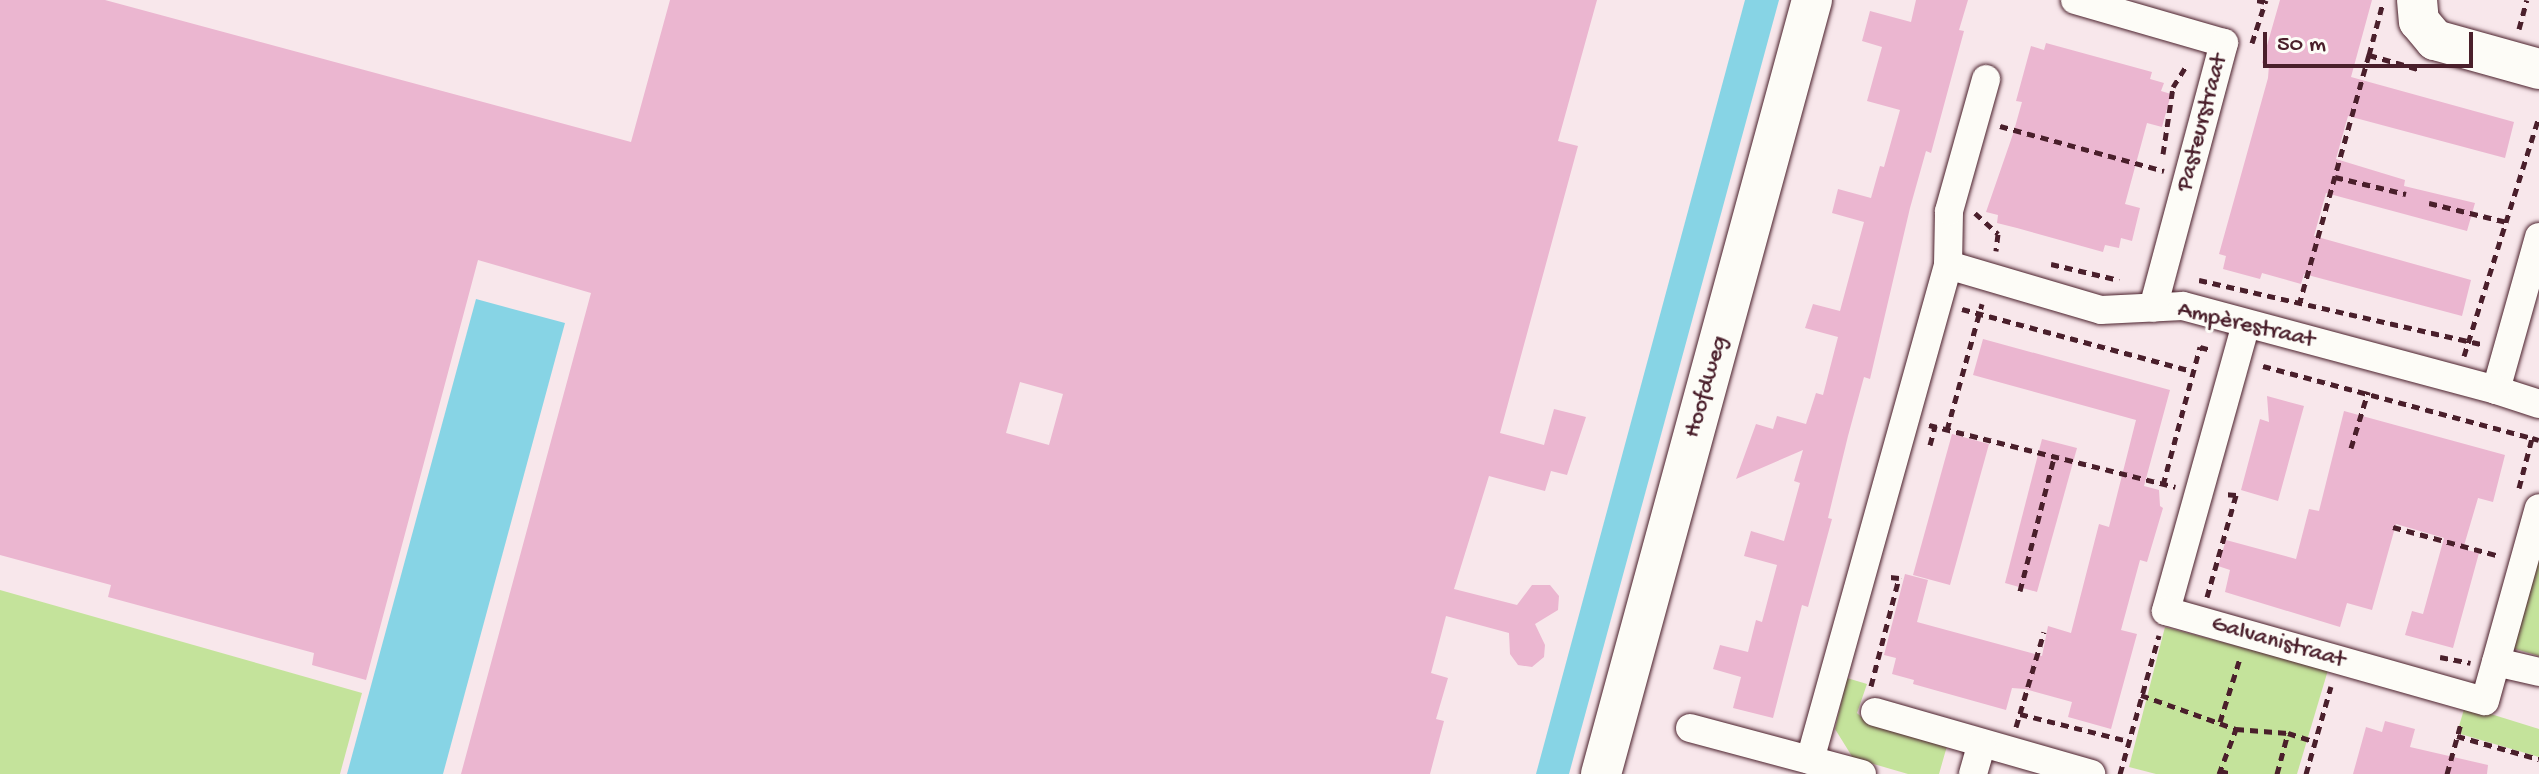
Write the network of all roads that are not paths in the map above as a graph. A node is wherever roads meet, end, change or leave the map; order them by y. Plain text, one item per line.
1 (1812, 0) edge
2 (2075, 0) edge
3 (2417, 0) edge
4 (2539, 69) edge
5 (1986, 79) dead end
6 (2528, 231) edge
7 (1948, 265) junction
8 (2153, 308) junction
9 (2246, 324) junction
10 (2496, 390) junction
11 (2539, 404) edge
12 (2539, 508) edge
13 (2496, 662) junction
14 (2539, 672) edge
15 (1875, 712) road end
16 (1690, 728) dead end
17 (1996, 747) junction
18 (1810, 760) junction
19 (1601, 774) edge
20 (1862, 774) edge
21 (1973, 774) edge
22 (2091, 774) edge

1 - 19 main road, Hoofdweg
2 - 8 street, Pasteurstraat
3 - 4 main road
5 - 7 street
6 - 10 street
7 - 8 street, Ampèrestraat
7 - 18 street
8 - 9 street, Ampèrestraat
9 - 10 street, Ampèrestraat
9 - 13 street, Galvanistraat
10 - 11 street
12 - 13 street, Galvanistraat
13 - 14 street
15 - 17 street
16 - 18 street
17 - 21 street
17 - 22 street
18 - 20 street

